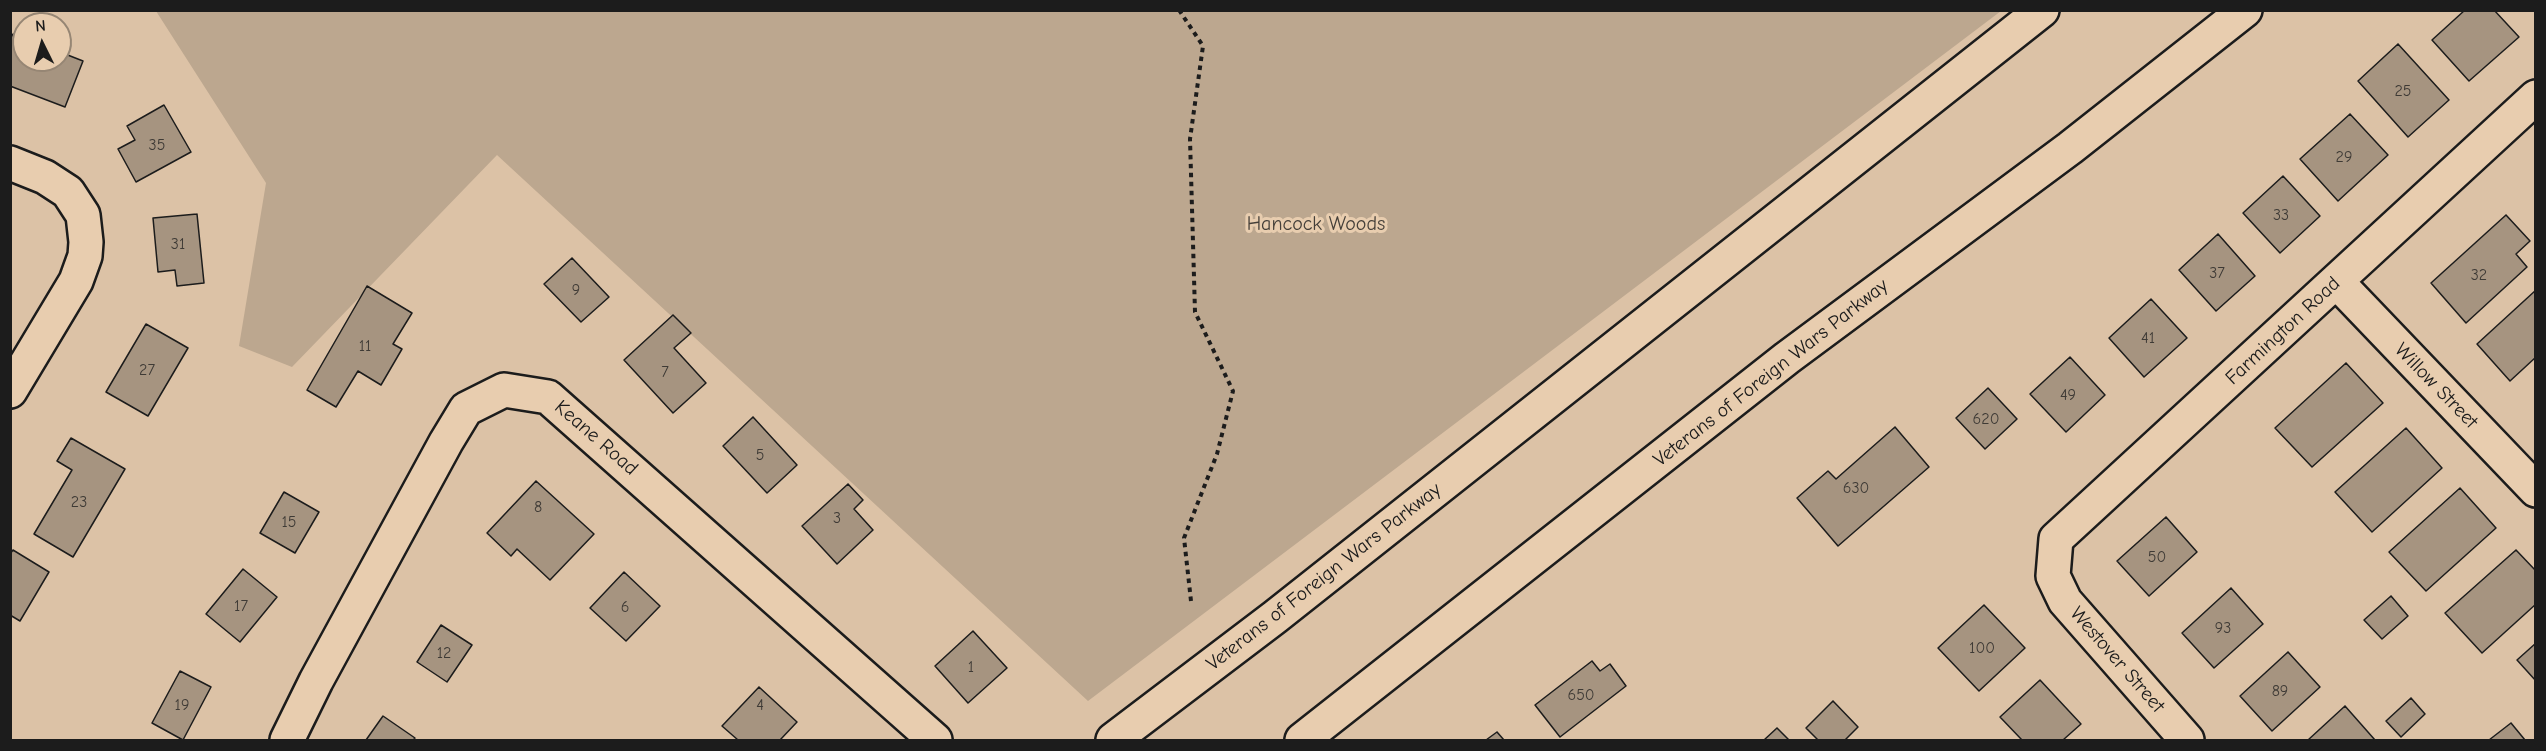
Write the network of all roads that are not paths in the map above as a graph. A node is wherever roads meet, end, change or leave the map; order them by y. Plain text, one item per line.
1 (2042, 10) edge
2 (2245, 10) edge
3 (2535, 97) edge
4 (10, 163) edge
5 (2337, 282) junction
6 (10, 391) edge
7 (2535, 490) edge
8 (2053, 576) joint
9 (287, 741) edge
10 (935, 741) edge
11 (1113, 741) edge
12 (1302, 741) edge
13 (2187, 741) edge

1 - 11 main road, Veterans of Foreign Wars Parkway
2 - 12 main road, Veterans of Foreign Wars Parkway
3 - 5 main road, Farmington Road
4 - 6 main road
5 - 7 main road, Willow Street
5 - 8 main road, Farmington Road
8 - 13 main road, Westover Street
9 - 10 main road, Keane Road

